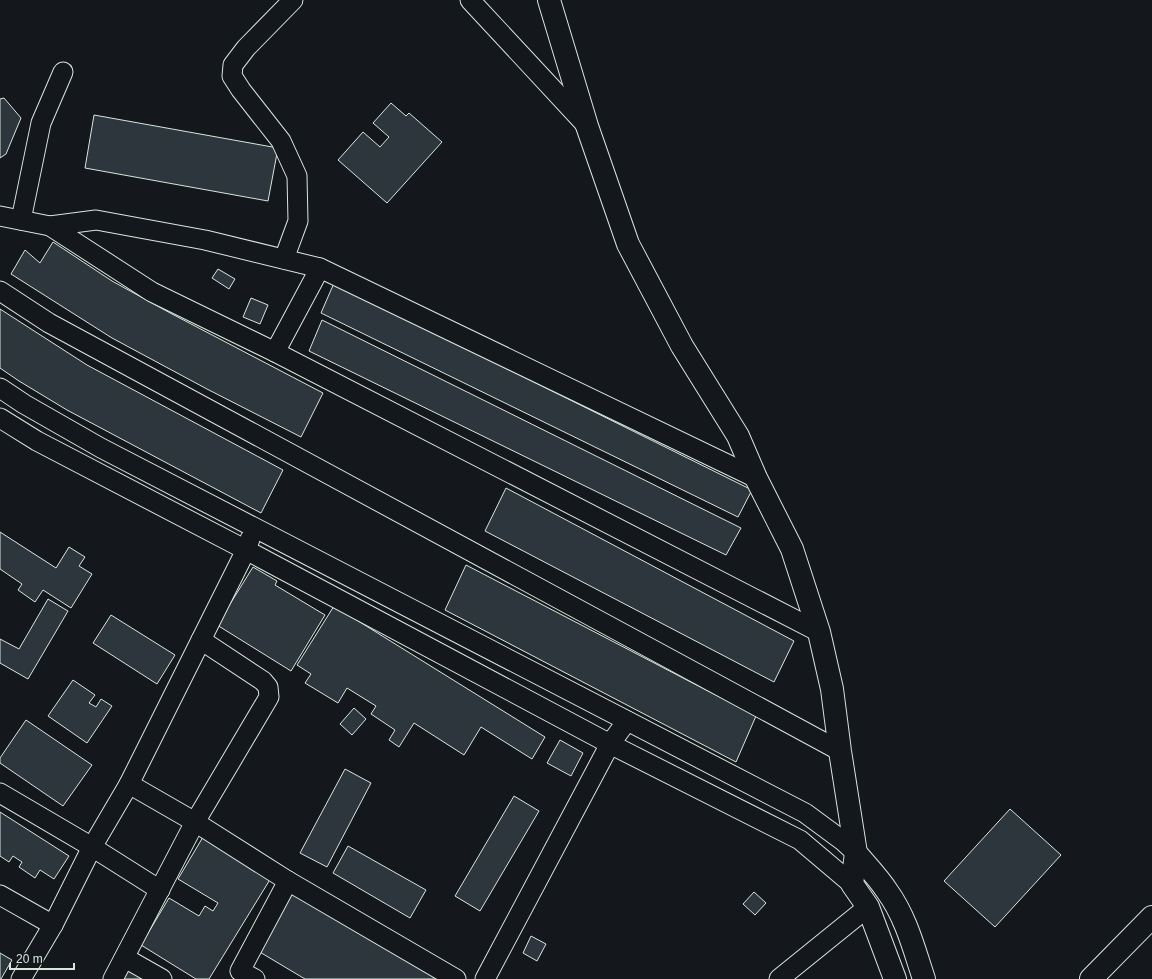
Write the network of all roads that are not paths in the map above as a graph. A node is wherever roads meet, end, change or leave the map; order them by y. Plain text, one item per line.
1 (293, 0) edge
2 (470, 0) edge
3 (549, 0) edge
4 (63, 72) dead end
5 (587, 126) junction
6 (0, 216) edge
7 (21, 220) junction
8 (50, 226) junction
9 (284, 259) junction
10 (320, 268) junction
11 (0, 291) edge
12 (274, 352) junction
13 (0, 388) edge
14 (0, 418) edge
15 (756, 478) junction
16 (254, 527) junction
17 (246, 550) junction
18 (819, 632) junction
19 (201, 640) junction
20 (627, 721) junction
21 (610, 744) junction
22 (840, 751) junction
23 (129, 784) junction
24 (0, 793) edge
25 (195, 822) junction
26 (92, 847) junction
27 (856, 853) junction
28 (288, 881) junction
29 (852, 884) junction
30 (160, 890) junction
31 (0, 894) edge
32 (868, 907) junction
33 (1152, 917) edge
34 (52, 926) junction
35 (125, 958) junction
36 (244, 976) edge
37 (21, 979) edge
38 (113, 979) edge
39 (162, 979) edge
40 (456, 979) edge
41 (485, 979) edge
42 (779, 979) edge
43 (894, 979) edge
44 (924, 979) edge
45 (1091, 979) edge

1 - 9 street
2 - 5 street
3 - 5 street
4 - 7 street
5 - 15 street
6 - 7 street
7 - 8 street
8 - 9 street
8 - 12 street
9 - 10 street
10 - 12 street
10 - 15 street
11 - 22 street
12 - 18 street
13 - 16 street
14 - 17 street
15 - 18 street
16 - 17 street
16 - 20 street
17 - 19 street
17 - 21 street
18 - 22 street
19 - 23 street
19 - 25 street
20 - 21 street
20 - 27 street
21 - 29 street
21 - 41 street
22 - 27 street
23 - 25 street
23 - 26 street
24 - 26 street
25 - 28 street
25 - 30 street
26 - 30 street
26 - 34 street
27 - 29 street
27 - 44 street
28 - 36 street
28 - 40 street
29 - 32 street
30 - 35 street
31 - 34 street
32 - 42 street
32 - 43 street
33 - 45 street
34 - 37 street
35 - 38 street
35 - 39 street

